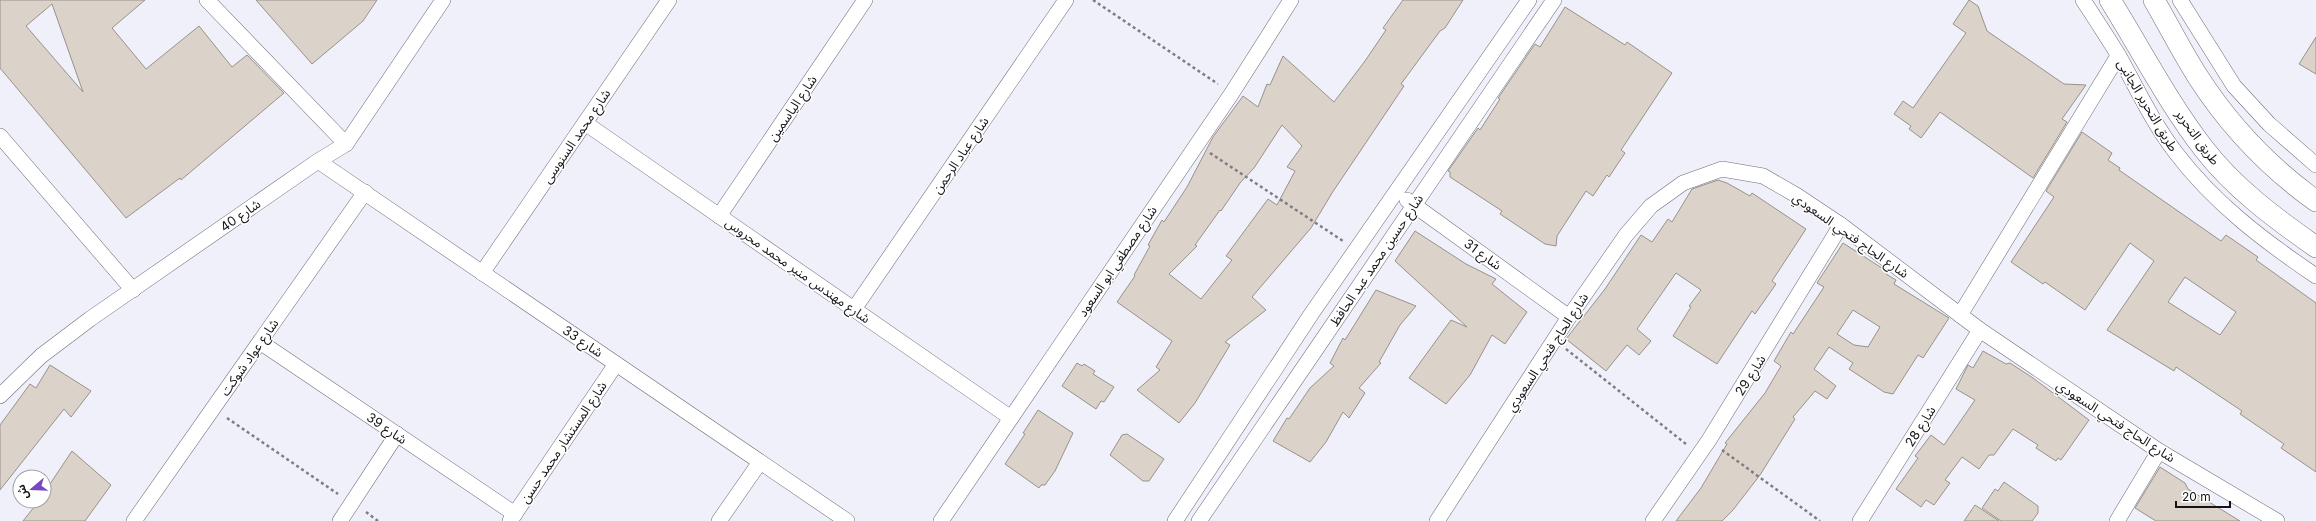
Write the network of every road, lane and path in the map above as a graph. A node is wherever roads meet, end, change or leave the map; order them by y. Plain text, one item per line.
1 (207, 0) edge
2 (443, 0) edge
3 (669, 0) edge
4 (865, 0) edge
5 (1066, 0) edge
6 (1093, 0) edge
7 (1291, 0) edge
8 (1529, 0) edge
9 (1554, 0) edge
10 (2083, 0) edge
11 (2110, 0) edge
12 (2154, 0) edge
13 (2180, 0) edge
14 (2118, 56) junction
15 (1232, 93) junction
16 (585, 123) junction
17 (0, 136) edge
18 (346, 144) junction
19 (1197, 144) junction
20 (318, 161) junction
21 (2316, 166) edge
22 (365, 192) junction
23 (1395, 193) junction
24 (2316, 201) edge
25 (1414, 204) junction
26 (720, 216) junction
27 (1841, 225) junction
28 (2316, 247) edge
29 (1356, 250) junction
30 (482, 272) junction
31 (2316, 276) edge
32 (133, 290) junction
33 (854, 309) junction
34 (1960, 315) junction
35 (1569, 317) junction
36 (1980, 330) junction
37 (1555, 341) junction
38 (260, 342) junction
39 (616, 364) junction
40 (0, 396) edge
41 (213, 408) junction
42 (1011, 418) junction
43 (397, 434) junction
44 (1709, 440) junction
45 (2159, 451) junction
46 (1699, 454) junction
47 (760, 462) junction
48 (352, 503) junction
49 (512, 517) edge
50 (134, 521) edge
51 (340, 521) edge
52 (378, 521) edge
53 (719, 521) edge
54 (847, 521) edge
55 (941, 521) edge
56 (1175, 521) edge
57 (1199, 521) edge
58 (1438, 521) edge
59 (1653, 521) edge
60 (1820, 521) edge
61 (1860, 521) edge
62 (2117, 521) edge
63 (2277, 521) edge

1 - 18 street
2 - 18 street, شارع 40
3 - 16 street, شارع محمد السنوسى
4 - 26 street, شارع الياسمين
5 - 33 street, شارع عباد الرحمن
6 - 15 path
7 - 15 street, شارع مصطفي ابو السعود
8 - 23 street, شارع حسين محمد عبد الحافظ
9 - 25 street, شارع حسين محمد عبد الحافظ
10 - 14 street, طريق التحرير الجانبى
11 - 28 street, طريق التحرير
12 - 24 street
13 - 21 street
14 - 31 street, طريق التحرير الجانبى
14 - 34 street
15 - 19 street, شارع مصطفي ابو السعود
16 - 26 street, شارع مهندس منير محمد محروس
16 - 30 street, شارع محمد السنوسى
17 - 32 street
18 - 20 street, شارع 40
19 - 29 path
19 - 42 street, شارع مصطفي ابو السعود
20 - 22 street, شارع 33
20 - 32 street, شارع 40
22 - 30 street, شارع 33
22 - 38 street, شارع عواد شوكت
23 - 25 street, شارع 31
23 - 29 street, شارع حسين محمد عبد الحافظ
25 - 35 street, شارع 31
25 - 57 street, شارع حسين محمد عبد الحافظ
26 - 33 street, شارع مهندس منير محمد محروس
27 - 34 street, شارع الحاج فتحي السعودي
27 - 35 street, شارع الحاج فتحي السعودي
27 - 44 street, شارع 29
29 - 56 street, شارع حسين محمد عبد الحافظ
30 - 39 street, شارع 33
32 - 40 street, شارع 40
33 - 42 street, شارع مهندس منير محمد محروس
34 - 36 street, شارع الحاج فتحي السعودي
35 - 37 street, شارع الحاج فتحي السعودي
36 - 45 street, شارع الحاج فتحي السعودي
36 - 61 street, شارع 28
37 - 46 path
37 - 58 street, شارع الحاج فتحي السعودي
38 - 41 street, شارع عواد شوكت
38 - 43 street, شارع 39
39 - 47 street, شارع 33
39 - 49 street, شارع المستشار محمد حسن
41 - 48 path
41 - 50 street, شارع عواد شوكت
42 - 55 street, شارع مصطفي ابو السعود
43 - 48 street
43 - 49 street, شارع 39
44 - 46 street, شارع 29
44 - 60 path
45 - 62 street
45 - 63 street, شارع الحاج فتحي السعودي
46 - 59 street, شارع 29
47 - 53 street
47 - 54 street, شارع 33
48 - 51 street
48 - 52 path

